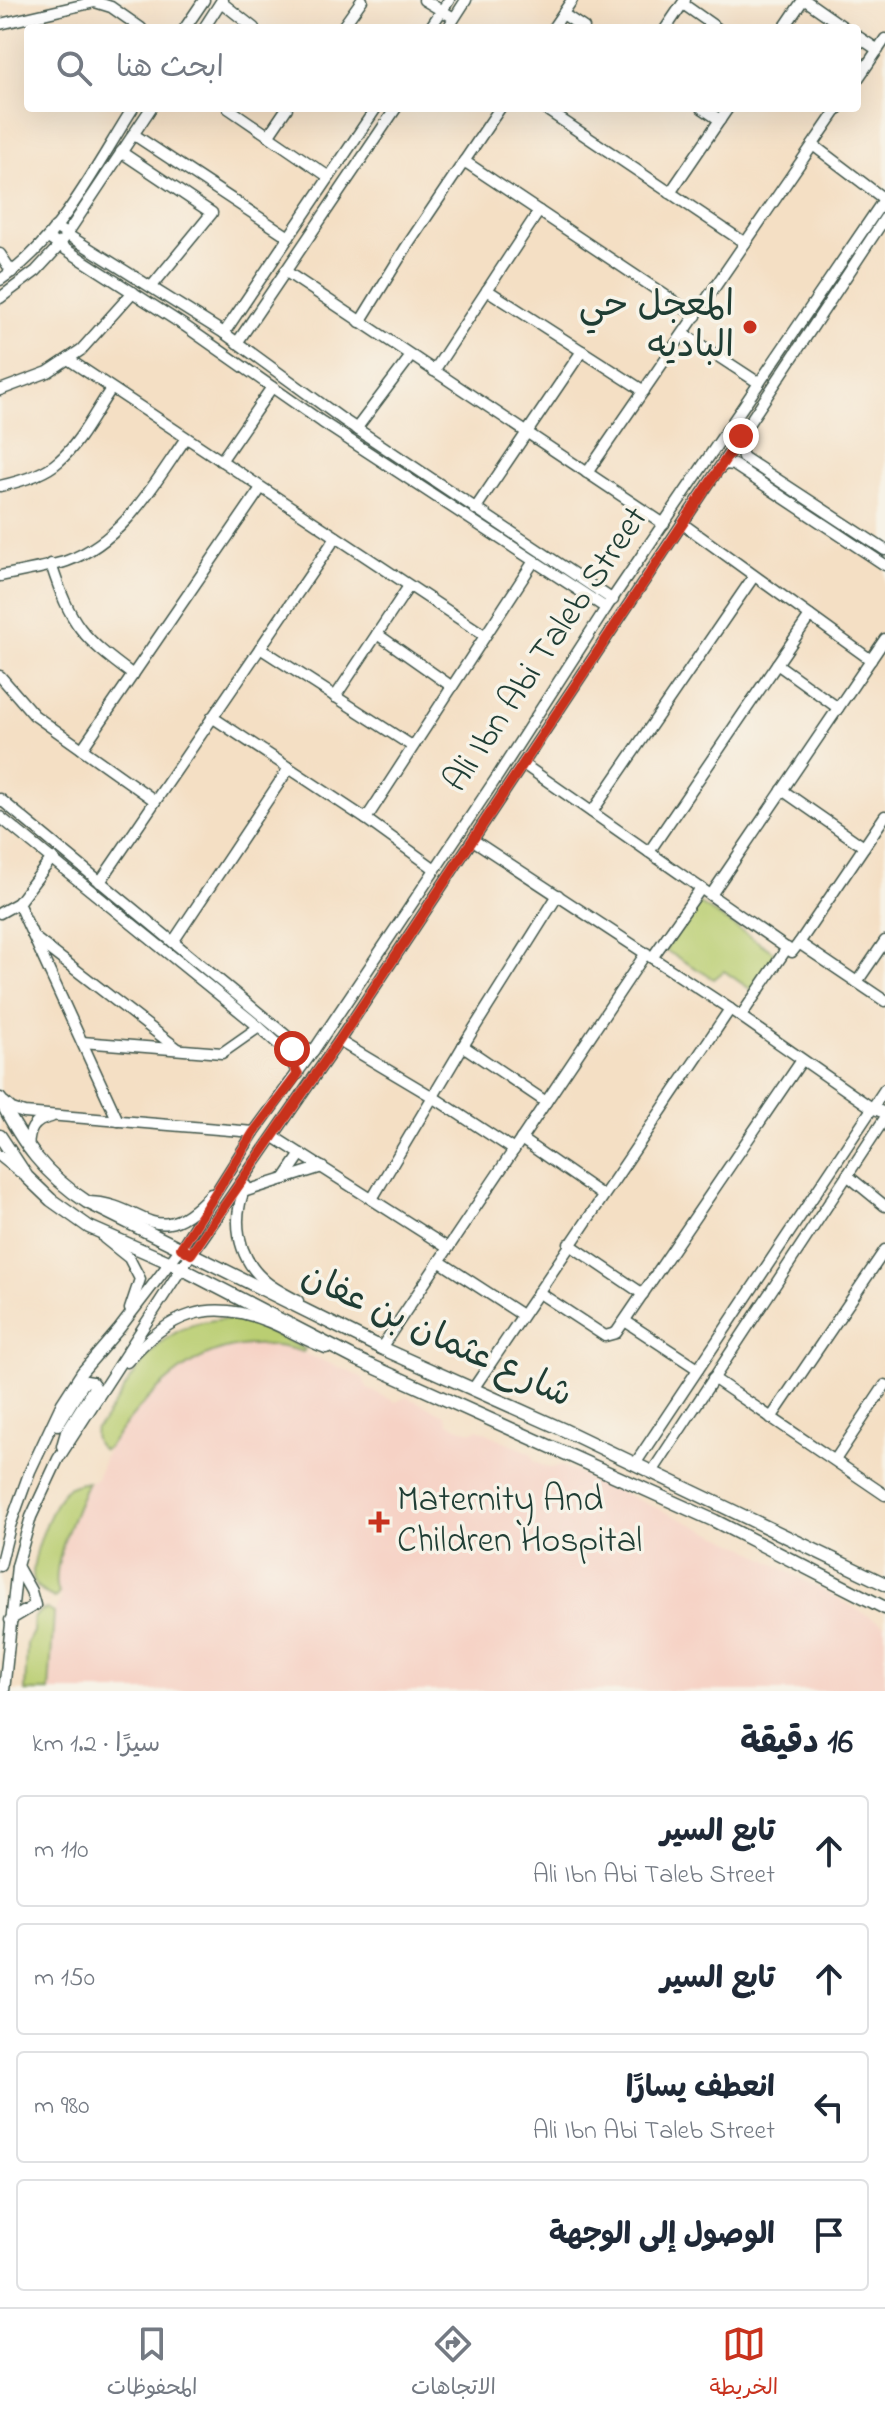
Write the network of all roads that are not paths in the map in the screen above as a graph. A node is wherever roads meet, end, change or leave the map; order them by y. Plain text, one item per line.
1 (204, 0) edge
2 (362, 0) edge
3 (424, 0) edge
4 (448, 0) edge
5 (572, 0) edge
6 (804, 0) edge
7 (222, 1) edge
8 (684, 2) edge
9 (463, 4) edge
10 (442, 12) junction
11 (563, 14) junction
12 (451, 23) edge
13 (0, 24) edge
14 (135, 24) edge
15 (188, 24) edge
16 (207, 24) edge
17 (249, 24) edge
18 (345, 24) edge
19 (433, 24) edge
20 (556, 24) edge
21 (578, 24) edge
22 (669, 24) edge
23 (712, 24) edge
24 (787, 24) edge
25 (839, 24) edge
26 (861, 39) edge
27 (885, 39) edge
28 (878, 50) junction
29 (861, 74) edge
30 (130, 112) edge
31 (148, 112) edge
32 (234, 112) edge
33 (284, 112) edge
34 (373, 112) edge
35 (393, 112) edge
36 (497, 112) edge
37 (550, 112) edge
38 (708, 112) edge
39 (725, 112) edge
40 (835, 112) edge
41 (720, 120) junction
42 (133, 134) junction
43 (268, 136) junction
44 (813, 145) junction
45 (121, 152) junction
46 (464, 161) junction
47 (329, 177) junction
48 (670, 193) junction
49 (884, 198) edge
50 (539, 211) junction
51 (885, 218) edge
52 (55, 227) junction
53 (67, 235) junction
54 (289, 237) junction
55 (48, 238) junction
56 (745, 243) junction
57 (59, 246) junction
58 (0, 254) edge
59 (285, 271) junction
60 (12, 272) junction
61 (0, 280) edge
62 (152, 286) junction
63 (487, 290) junction
64 (133, 292) junction
65 (0, 298) edge
66 (696, 316) junction
67 (360, 322) junction
68 (224, 333) junction
69 (684, 334) junction
70 (237, 343) junction
71 (582, 351) junction
72 (411, 356) junction
73 (68, 359) junction
74 (434, 371) junction
75 (759, 383) junction
76 (272, 387) junction
77 (111, 389) junction
78 (0, 390) edge
79 (644, 391) junction
80 (356, 429) junction
81 (528, 433) junction
82 (741, 436) junction
83 (186, 438) junction
84 (221, 461) junction
85 (718, 470) junction
86 (587, 473) junction
87 (0, 486) edge
88 (261, 488) junction
89 (475, 509) junction
90 (664, 524) junction
91 (683, 524) junction
92 (336, 537) junction
93 (885, 550) edge
94 (534, 561) junction
95 (51, 564) junction
96 (885, 565) edge
97 (0, 576) edge
98 (754, 576) junction
99 (409, 586) junction
100 (610, 604) junction
101 (810, 616) junction
102 (377, 634) junction
103 (484, 635) junction
104 (885, 639) edge
105 (260, 648) junction
106 (871, 660) junction
107 (777, 664) junction
108 (133, 675) junction
109 (0, 676) edge
110 (451, 686) junction
111 (335, 697) junction
112 (838, 708) junction
113 (212, 717) junction
114 (412, 746) junction
115 (82, 749) junction
116 (523, 764) junction
117 (289, 768) junction
118 (782, 790) junction
119 (0, 799) edge
120 (154, 800) junction
121 (592, 812) junction
122 (885, 816) edge
123 (0, 818) edge
124 (366, 819) junction
125 (473, 840) junction
126 (864, 847) junction
127 (649, 852) junction
128 (52, 858) junction
129 (435, 869) junction
130 (100, 882) junction
131 (701, 888) junction
132 (558, 895) junction
133 (711, 895) junction
134 (18, 903) junction
135 (0, 913) edge
136 (34, 938) junction
137 (885, 941) edge
138 (173, 942) junction
139 (799, 943) junction
140 (787, 948) junction
141 (649, 955) junction
142 (857, 982) junction
143 (885, 1001) edge
144 (730, 1009) junction
145 (741, 1016) junction
146 (259, 1027) junction
147 (339, 1041) junction
148 (82, 1042) junction
149 (294, 1042) junction
150 (463, 1046) junction
151 (180, 1050) junction
152 (314, 1050) junction
153 (286, 1051) junction
154 (802, 1060) junction
155 (298, 1074) junction
156 (885, 1089) edge
157 (433, 1097) junction
158 (0, 1098) edge
159 (546, 1102) junction
160 (872, 1108) junction
161 (68, 1115) junction
162 (885, 1116) edge
163 (118, 1121) junction
164 (254, 1132) junction
165 (0, 1136) edge
166 (274, 1137) junction
167 (521, 1139) junction
168 (0, 1148) edge
169 (28, 1150) junction
170 (514, 1150) junction
171 (301, 1154) junction
172 (0, 1156) edge
173 (255, 1165) junction
174 (322, 1167) junction
175 (230, 1171) junction
176 (847, 1175) junction
177 (27, 1177) junction
178 (284, 1179) junction
179 (243, 1192) junction
180 (602, 1195) junction
181 (372, 1199) junction
182 (87, 1202) junction
183 (885, 1206) edge
184 (89, 1227) junction
185 (569, 1244) junction
186 (448, 1248) junction
187 (885, 1250) edge
188 (186, 1251) junction
189 (439, 1261) junction
190 (176, 1266) junction
191 (538, 1292) junction
192 (643, 1294) junction
193 (522, 1315) junction
194 (625, 1321) junction
195 (119, 1329) junction
196 (381, 1348) junction
197 (354, 1358) junction
198 (698, 1369) junction
199 (713, 1378) junction
200 (473, 1389) junction
201 (884, 1389) edge
202 (100, 1394) junction
203 (771, 1418) junction
204 (652, 1439) junction
205 (662, 1458) junction
206 (58, 1459) junction
207 (835, 1460) junction
208 (635, 1464) junction
209 (30, 1471) junction
210 (652, 1472) junction
211 (885, 1495) edge
212 (0, 1566) edge
213 (17, 1566) junction
214 (885, 1584) edge
215 (885, 1608) edge
216 (10, 1620) junction
217 (4, 1691) edge

1 - 15 street
2 - 18 street
3 - 10 street
4 - 9 street
4 - 10 street
5 - 11 street
6 - 24 street
6 - 25 street
7 - 16 street
7 - 17 street
8 - 22 street
8 - 23 street
9 - 12 street
10 - 12 street
10 - 19 street
11 - 20 street
11 - 21 street
13 - 14 street
26 - 28 street
27 - 28 street
28 - 29 street
30 - 52 street
31 - 42 street
32 - 43 street
33 - 43 street
34 - 47 street
35 - 59 street
36 - 46 street
37 - 48 street
38 - 41 street
39 - 41 street
40 - 44 street
41 - 48 street
42 - 45 street
42 - 54 street
43 - 47 street
44 - 49 street
44 - 56 street
45 - 53 street
45 - 62 street
46 - 50 street
46 - 67 street
47 - 54 street
48 - 56 street
49 - 75 street, Ali Ibn Abi Taleb Street
50 - 63 street
50 - 66 street
51 - 82 street, Ali Ibn Abi Taleb Street
52 - 53 street
52 - 55 street
53 - 57 street
53 - 62 street
54 - 68 street
55 - 57 street
55 - 60 street
56 - 66 street
57 - 64 street
57 - 65 street
58 - 60 street
59 - 67 street
59 - 70 street
60 - 61 street
62 - 68 street
63 - 71 street
63 - 74 street
64 - 73 street
64 - 76 street
66 - 69 street
67 - 72 street
68 - 70 street
69 - 75 street
69 - 79 street
70 - 80 street
71 - 79 street
71 - 81 street
72 - 74 street
72 - 80 street
73 - 77 street
73 - 78 street
74 - 81 street
75 - 90 street, Ali Ibn Abi Taleb Street
76 - 84 street
76 - 94 street
77 - 83 street
77 - 87 street
79 - 86 street
80 - 89 street
81 - 86 street
81 - 89 street
82 - 85 street, Ali Ibn Abi Taleb Street
82 - 93 street
83 - 84 street
83 - 95 street
84 - 88 street
85 - 91 street, Ali Ibn Abi Taleb Street
85 - 96 street
86 - 90 street
88 - 92 street
88 - 108 street
89 - 100 street
90 - 100 street, Ali Ibn Abi Taleb Street
91 - 98 street
91 - 116 street, Ali Ibn Abi Taleb Street
92 - 99 street
92 - 105 street
94 - 100 street
94 - 103 street
95 - 97 street
95 - 108 street
98 - 101 street
98 - 121 street
99 - 102 street
99 - 103 street
100 - 129 street, Ali Ibn Abi Taleb Street
101 - 106 street
101 - 107 street
102 - 110 street
102 - 111 street
103 - 110 street
104 - 106 street
105 - 111 street
105 - 113 street
106 - 112 street
107 - 112 street
107 - 127 street
108 - 115 street
109 - 115 street
110 - 114 street
111 - 114 street
112 - 118 street
113 - 117 street
113 - 120 street
114 - 124 street
115 - 120 street
116 - 121 street
116 - 125 street, Ali Ibn Abi Taleb Street
117 - 124 street
117 - 138 street
118 - 126 street
118 - 133 street
119 - 130 street
120 - 130 street
121 - 127 street
122 - 126 street
123 - 128 street
124 - 129 street
125 - 132 street
125 - 147 street, Ali Ibn Abi Taleb Street
126 - 139 street
127 - 131 street
128 - 134 street
128 - 146 street
129 - 152 street, Ali Ibn Abi Taleb Street
130 - 138 street
131 - 133 street
131 - 141 street
132 - 141 street
132 - 150 street
133 - 140 street
134 - 135 street
134 - 136 street
136 - 148 street
136 - 151 street
137 - 142 street
138 - 149 street
139 - 140 street
139 - 142 street
140 - 145 street
141 - 144 street
141 - 159 street
142 - 143 street
144 - 145 street
144 - 180 street
145 - 154 street
146 - 151 street
146 - 153 street
147 - 157 street
147 - 166 street, Ali Ibn Abi Taleb Street
148 - 151 street
148 - 163 street
149 - 152 street
149 - 153 street
150 - 157 street
150 - 159 street
152 - 155 street, Ali Ibn Abi Taleb Street
153 - 155 street
154 - 160 street
154 - 192 street
155 - 164 street, Ali Ibn Abi Taleb Street
156 - 160 street
157 - 170 street
157 - 181 street
158 - 161 street
158 - 169 main road, شارع عثمان بن عفان
159 - 167 street
160 - 162 street
160 - 198 street
161 - 163 street
161 - 169 street
162 - 176 street
163 - 164 street
164 - 175 street, Ali Ibn Abi Taleb Street
165 - 177 main road, شارع عثمان بن عفان
166 - 171 street
166 - 173 street, Ali Ibn Abi Taleb Street
167 - 170 street
167 - 180 street
168 - 177 main road
169 - 182 main road, شارع عثمان بن عفان
170 - 186 street
171 - 174 street
171 - 178 street
172 - 177 street
173 - 179 street
173 - 188 street, Ali Ibn Abi Taleb Street
174 - 178 street
174 - 181 street
175 - 182 street
175 - 188 street
176 - 183 street
176 - 199 street
177 - 184 main road, شارع عثمان بن عفان
178 - 179 street
179 - 196 street
180 - 185 street
181 - 186 street
182 - 188 main road, شارع عثمان بن عفان
184 - 190 main road, شارع عثمان بن عفان
184 - 195 street
185 - 191 street
185 - 192 street
186 - 189 street
187 - 203 street
188 - 190 street, Ali Ibn Abi Taleb Street
188 - 196 main road, شارع عثمان بن عفان
189 - 193 street
189 - 196 street
190 - 195 street
190 - 197 main road, شارع عثمان بن عفان
190 - 202 street, Ali Ibn Abi Taleb Street
191 - 193 street
191 - 194 street
192 - 194 street
193 - 200 street
194 - 198 street
195 - 209 street
196 - 200 main road, شارع عثمان بن عفان
197 - 202 street
197 - 215 main road, شارع عثمان بن عفان
198 - 204 street
199 - 203 street
199 - 205 street
200 - 208 main road, شارع عثمان بن عفان
201 - 207 street
202 - 206 street, Ali Ibn Abi Taleb Street
203 - 207 street
204 - 205 street
204 - 208 street
205 - 210 street
206 - 209 street
206 - 213 street, Ali Ibn Abi Taleb Street
207 - 211 street
208 - 210 main road, شارع عثمان بن عفان
209 - 212 street
210 - 214 main road, شارع عثمان بن عفان
213 - 216 street, Ali Ibn Abi Taleb Street
213 - 216 street
216 - 217 street, Ali Ibn Abi Taleb Street

